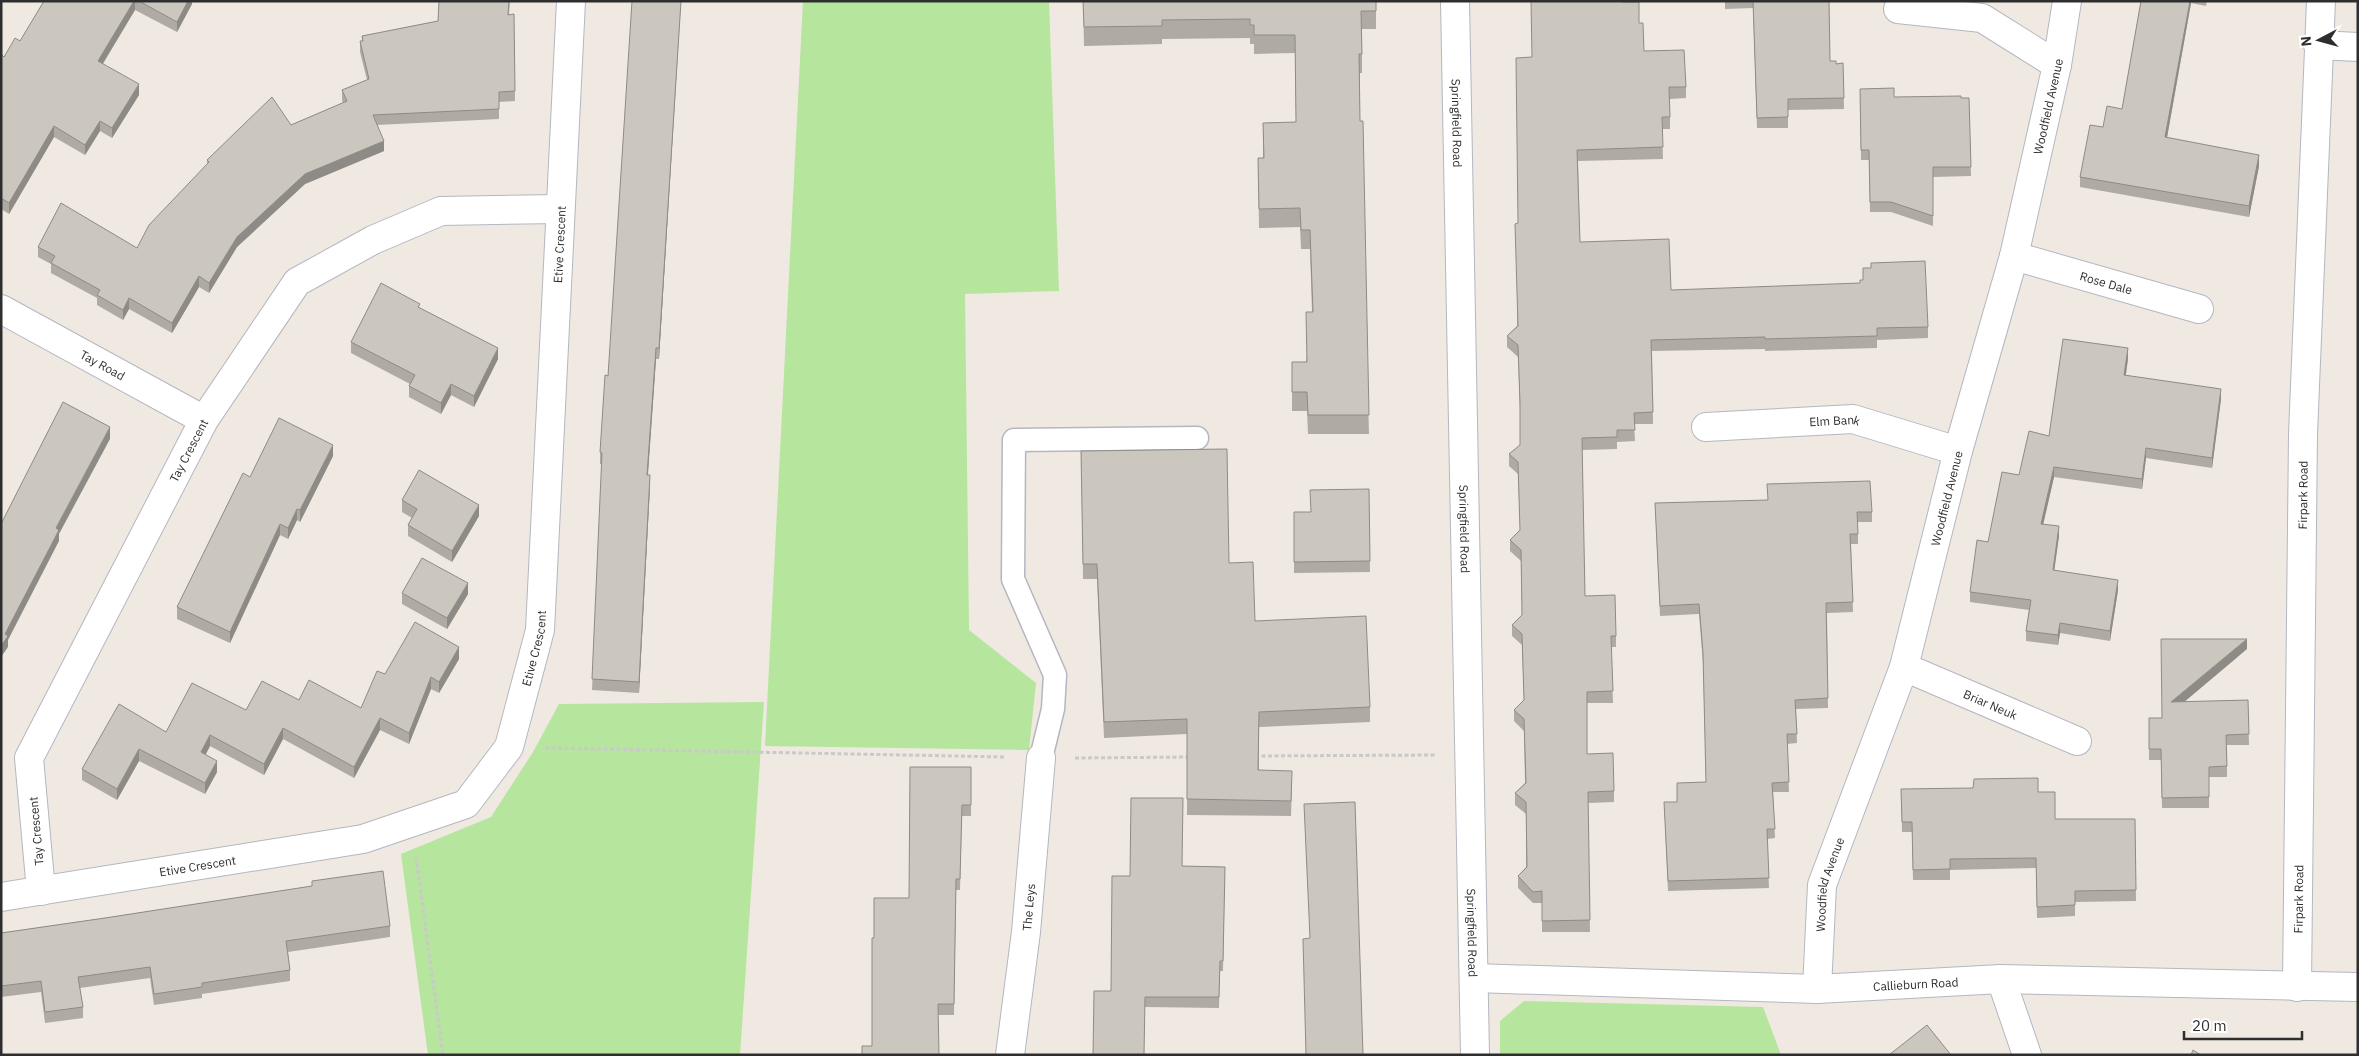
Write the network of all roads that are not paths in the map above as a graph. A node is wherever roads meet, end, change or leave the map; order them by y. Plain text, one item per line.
1 (571, 1) edge
2 (1455, 1) edge
3 (2067, 1) edge
4 (2321, 1) edge
5 (1898, 9) dead end
6 (2318, 45) junction
7 (2358, 47) edge
8 (2057, 65) junction
9 (559, 209) junction
10 (2014, 256) junction
11 (1, 309) edge
12 (2199, 309) dead end
13 (204, 420) junction
14 (1706, 427) dead end
15 (1197, 438) dead end
16 (1958, 451) junction
17 (1904, 668) junction
18 (2077, 741) dead end
19 (1041, 758) joint
20 (41, 891) junction
21 (1, 897) edge
22 (1474, 978) junction
23 (2001, 979) junction
24 (2297, 987) junction
25 (2358, 987) edge
26 (1816, 989) junction
27 (1010, 1055) edge
28 (1474, 1055) edge
29 (2027, 1055) edge

1 - 9 street, Etive Crescent
2 - 22 street, Springfield Road
3 - 8 street, Woodfield Avenue
4 - 6 street, Firpark Road
5 - 8 street
6 - 7 street
6 - 24 street, Firpark Road
8 - 10 street, Woodfield Avenue
9 - 13 street, Tay Crescent
9 - 20 street, Etive Crescent
10 - 12 street, Rose Dale
10 - 16 street, Woodfield Avenue
11 - 13 street, Tay Road
13 - 20 street, Tay Crescent
14 - 16 street, Elm Bank
15 - 19 lane
16 - 17 street, Woodfield Avenue
17 - 18 street, Briar Neuk
17 - 26 street, Woodfield Avenue
19 - 27 street, The Leys
20 - 21 street, Etive Crescent
22 - 26 street, Callieburn Road
22 - 28 street, Springfield Road
23 - 24 street, Callieburn Road
23 - 26 street, Callieburn Road
23 - 29 street
24 - 25 street, Callieburn Road

